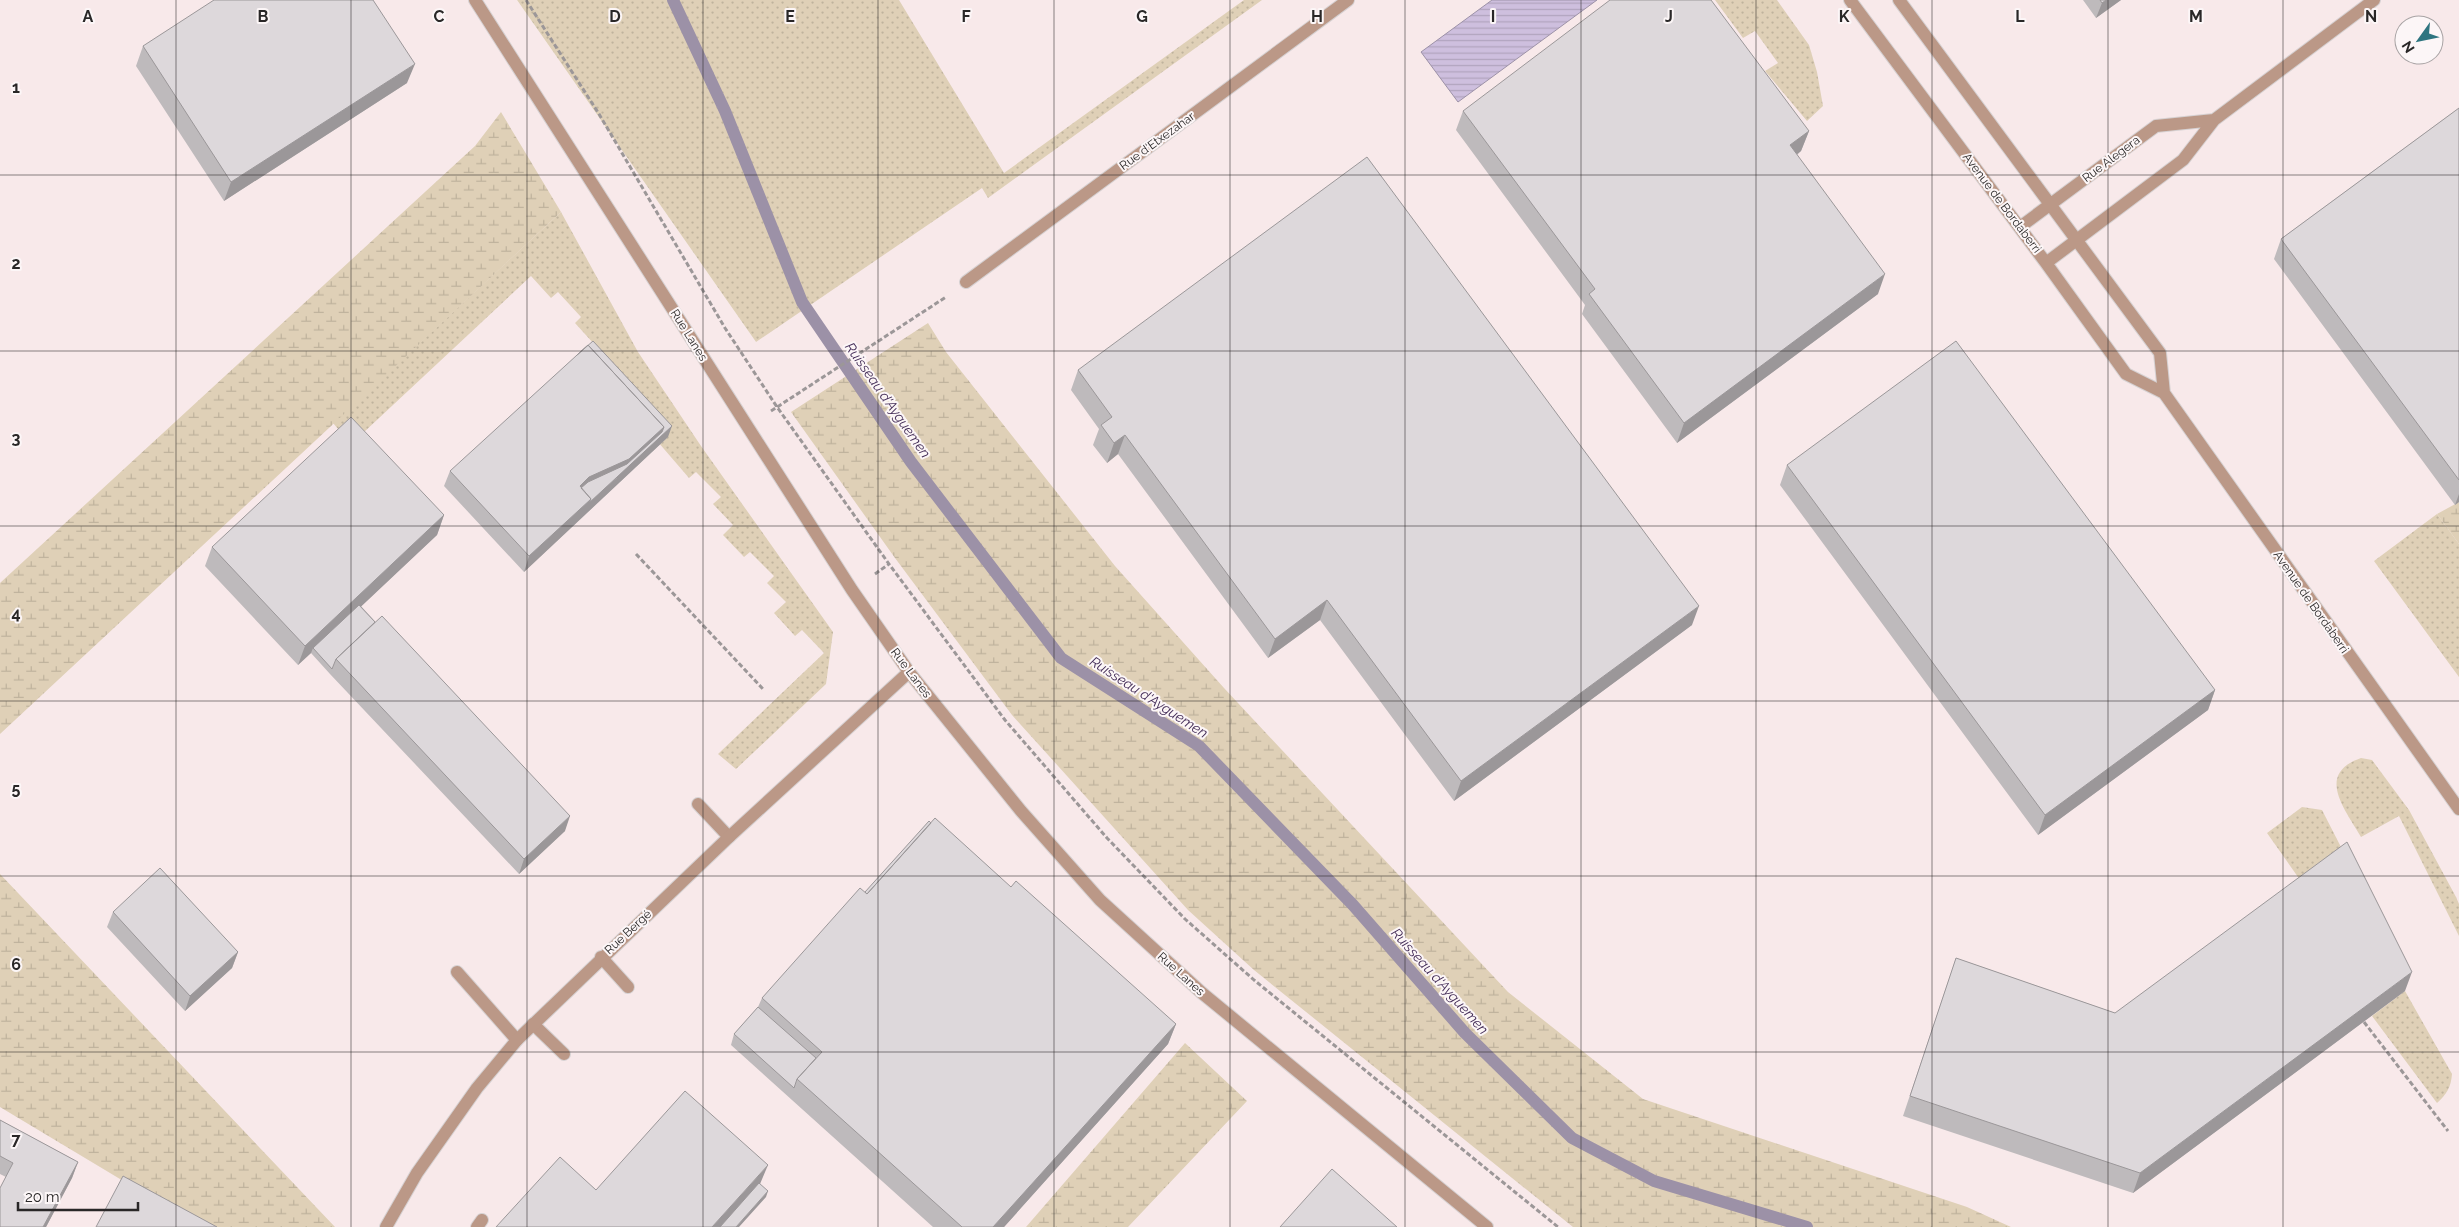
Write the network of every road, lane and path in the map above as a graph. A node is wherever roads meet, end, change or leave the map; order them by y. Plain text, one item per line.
1 (475, 0) edge
2 (526, 0) edge
3 (1348, 0) edge
4 (1850, 0) edge
5 (1899, 0) edge
6 (2374, 0) edge
7 (2214, 120) junction
8 (2051, 204) junction
9 (2020, 227) junction
10 (2077, 239) junction
11 (2046, 263) junction
12 (966, 282) dead end
13 (946, 297) dead end
14 (2164, 393) junction
15 (785, 402) dead end
16 (636, 554) dead end
17 (909, 672) junction
18 (763, 689) dead end
19 (698, 804) dead end
20 (2459, 809) edge
21 (728, 837) junction
22 (601, 957) junction
23 (457, 972) dead end
24 (628, 987) dead end
25 (2364, 1022) edge
26 (533, 1024) junction
27 (517, 1040) junction
28 (564, 1054) dead end
29 (2448, 1131) dead end
30 (386, 1227) edge
31 (1487, 1227) edge
32 (1558, 1227) edge

1 - 17 street, Rue Lanes
2 - 32 path
3 - 12 street, Rue d'Etxezahar
4 - 9 street, Avenue de Bordaberri
5 - 8 street, Avenue de Bordaberri
6 - 7 street
7 - 8 street, Rue Alegera
7 - 10 street
8 - 9 street, Rue Alegera
8 - 10 street, Avenue de Bordaberri
9 - 11 street, Avenue de Bordaberri
10 - 11 street
10 - 14 street, Avenue de Bordaberri
11 - 14 street, Avenue de Bordaberri
13 - 15 path
14 - 20 street, Avenue de Bordaberri
16 - 18 path
17 - 21 street, Rue Bergé
17 - 31 street, Rue Lanes
19 - 21 street
21 - 22 street, Rue Bergé
22 - 24 street
22 - 26 street, Rue Bergé
23 - 27 street
25 - 29 path
26 - 27 street, Rue Bergé
26 - 28 street
27 - 30 street, Rue Bergé

